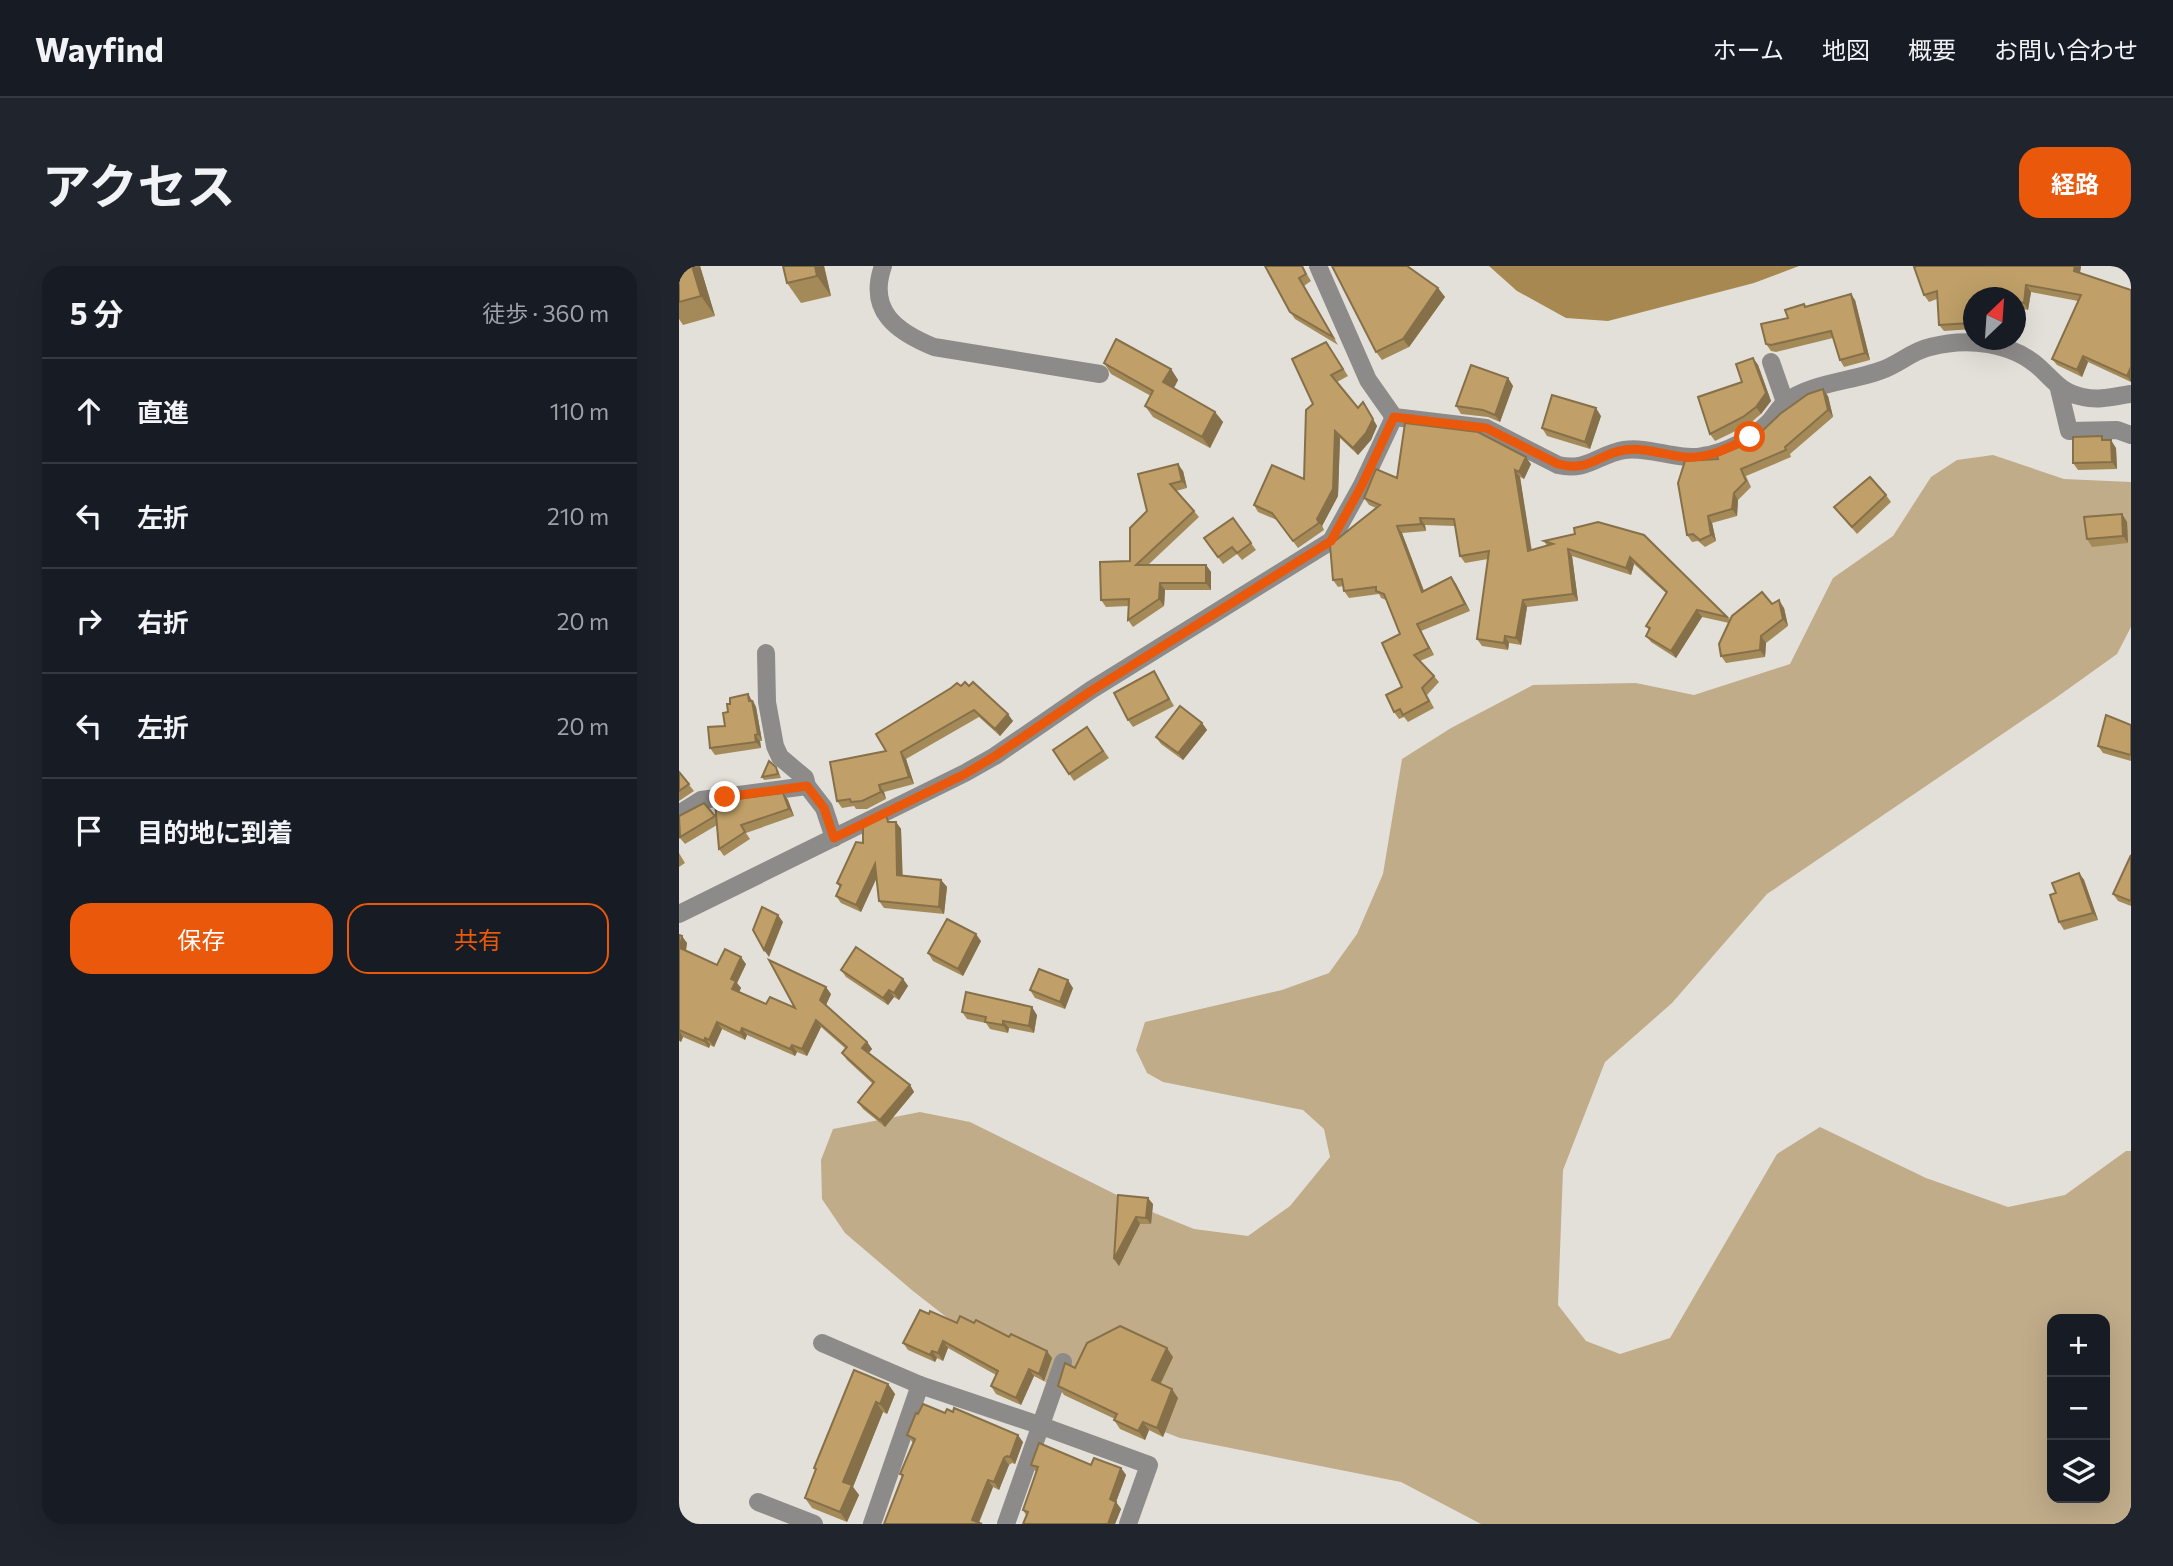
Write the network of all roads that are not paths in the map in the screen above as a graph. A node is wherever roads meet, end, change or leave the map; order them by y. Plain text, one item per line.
1 (883, 266) edge
2 (1318, 266) edge
3 (1770, 362) dead end
4 (1100, 374) dead end
5 (2059, 388) junction
6 (2131, 394) edge
7 (1785, 402) junction
8 (1394, 417) junction
9 (2131, 435) edge
10 (766, 653) dead end
11 (807, 786) junction
12 (679, 814) edge
13 (834, 838) junction
14 (679, 914) edge
15 (822, 1343) dead end
16 (1063, 1362) edge
17 (920, 1385) junction
18 (1039, 1425) junction
19 (758, 1502) dead end
20 (814, 1524) edge
21 (872, 1524) edge
22 (1006, 1524) edge
23 (1128, 1524) edge

1 - 4 street
2 - 8 street
3 - 7 street
5 - 6 street
5 - 7 street
5 - 9 street
7 - 8 street
8 - 13 street
10 - 11 street
11 - 12 street
11 - 13 street
13 - 14 street
15 - 17 street
16 - 18 street
17 - 18 street
17 - 21 street
18 - 22 street
18 - 23 street
19 - 20 street

